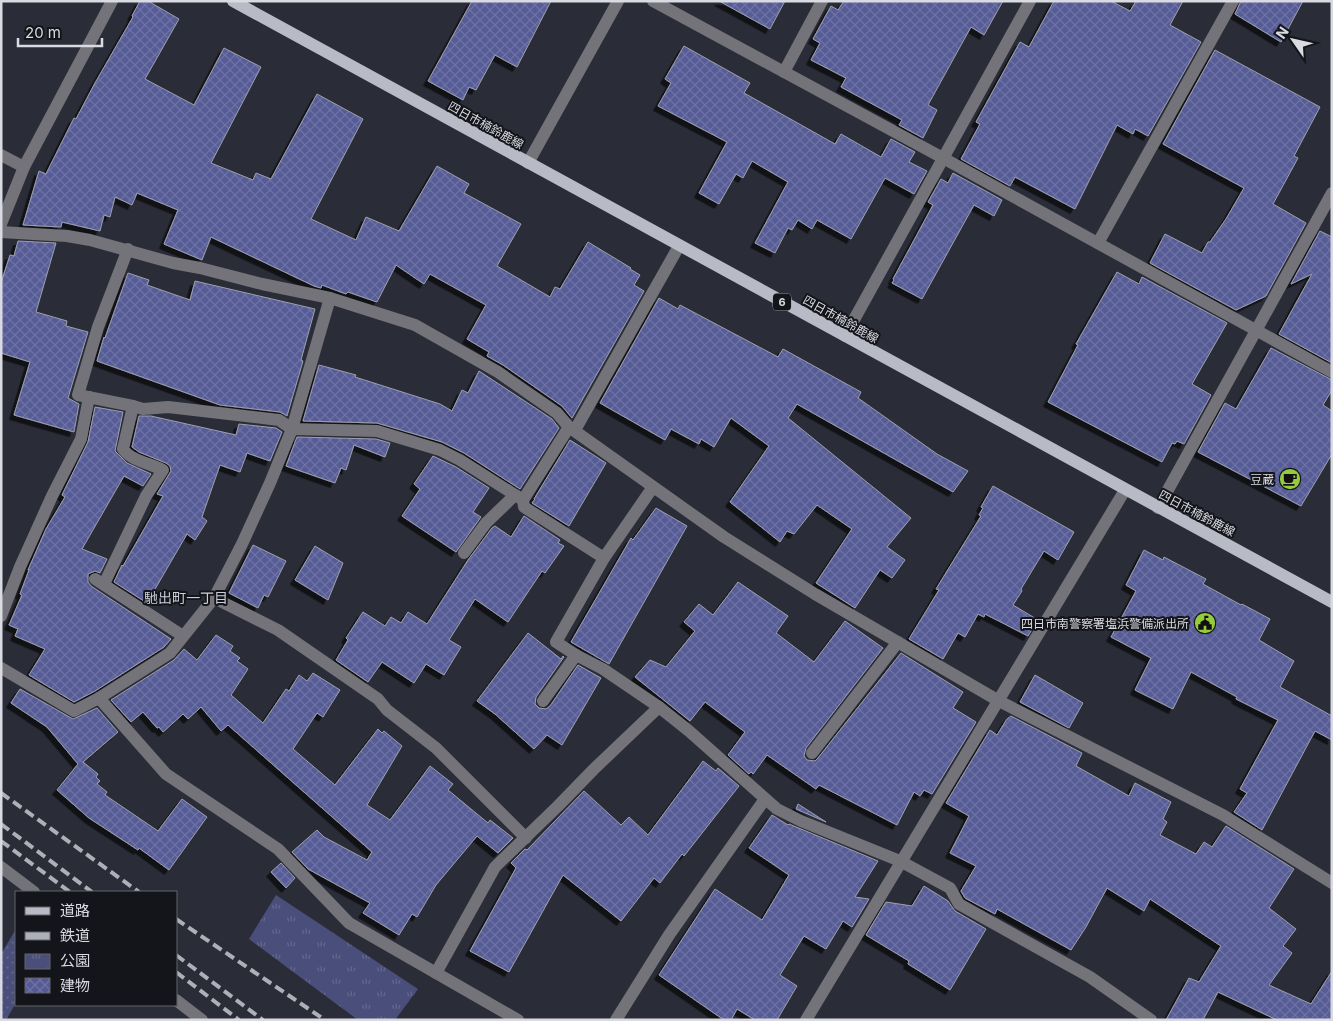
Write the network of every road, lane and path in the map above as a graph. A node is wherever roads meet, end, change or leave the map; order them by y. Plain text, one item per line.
1 (112, 1) edge
2 (233, 1) edge
3 (618, 1) edge
4 (653, 1) edge
5 (822, 1) edge
6 (1030, 1) edge
7 (1233, 1) edge
8 (784, 72) junction
9 (1, 155) edge
10 (943, 158) junction
11 (528, 163) junction
12 (24, 168) junction
13 (1332, 193) edge
14 (1, 224) edge
15 (1, 232) edge
16 (1098, 243) junction
17 (679, 246) junction
18 (128, 249) junction
19 (330, 298) junction
20 (1256, 331) junction
21 (845, 336) junction
22 (1332, 372) edge
23 (89, 397) junction
24 (133, 406) junction
25 (572, 428) junction
26 (292, 429) junction
27 (653, 487) junction
28 (1125, 490) junction
29 (521, 501) junction
30 (1158, 508) junction
31 (464, 553) dead end
32 (604, 558) junction
33 (214, 598) junction
34 (1332, 602) edge
35 (1, 616) edge
36 (183, 636) junction
37 (898, 642) junction
38 (576, 656) junction
39 (1, 668) edge
40 (99, 698) junction
41 (543, 701) dead end
42 (999, 701) junction
43 (659, 707) junction
44 (812, 753) dead end
45 (765, 800) junction
46 (526, 838) junction
47 (900, 861) junction
48 (1, 867) edge
49 (1332, 883) edge
50 (33, 891) edge
51 (436, 973) junction
52 (178, 1002) edge
53 (202, 1020) edge
54 (518, 1020) edge
55 (616, 1020) edge
56 (806, 1020) edge
57 (1152, 1020) edge

1 - 12 street
2 - 11 main road, 四日市楠鈴鹿線 / 6
3 - 11 street
4 - 8 street
5 - 8 street
6 - 10 street
7 - 16 street
8 - 10 street
9 - 12 street
10 - 16 street
10 - 21 street
11 - 17 main road, 四日市楠鈴鹿線 / 6
12 - 14 street
13 - 20 street
15 - 18 street
16 - 20 street
17 - 21 main road, 四日市楠鈴鹿線 / 6
17 - 25 street
18 - 19 street
18 - 23 street
19 - 25 street
19 - 26 street
20 - 22 street
20 - 30 street
21 - 28 main road, 四日市楠鈴鹿線 / 6
23 - 24 street
23 - 35 street
24 - 26 street
24 - 36 street
25 - 27 street
25 - 29 street
26 - 29 street
26 - 33 street
27 - 32 street
27 - 37 street
28 - 30 main road, 四日市楠鈴鹿線 / 6
28 - 42 street
29 - 31 street
29 - 32 street
30 - 34 main road, 四日市楠鈴鹿線 / 6
32 - 38 street
33 - 36 street
33 - 46 street
36 - 40 street
37 - 42 street
37 - 44 street
38 - 41 street
38 - 43 street
39 - 40 street
40 - 51 street
42 - 47 street
42 - 49 street
43 - 45 street
43 - 46 street
45 - 47 street
45 - 55 street
46 - 51 street
47 - 56 street
47 - 57 street
48 - 50 street
51 - 54 street
52 - 53 street

